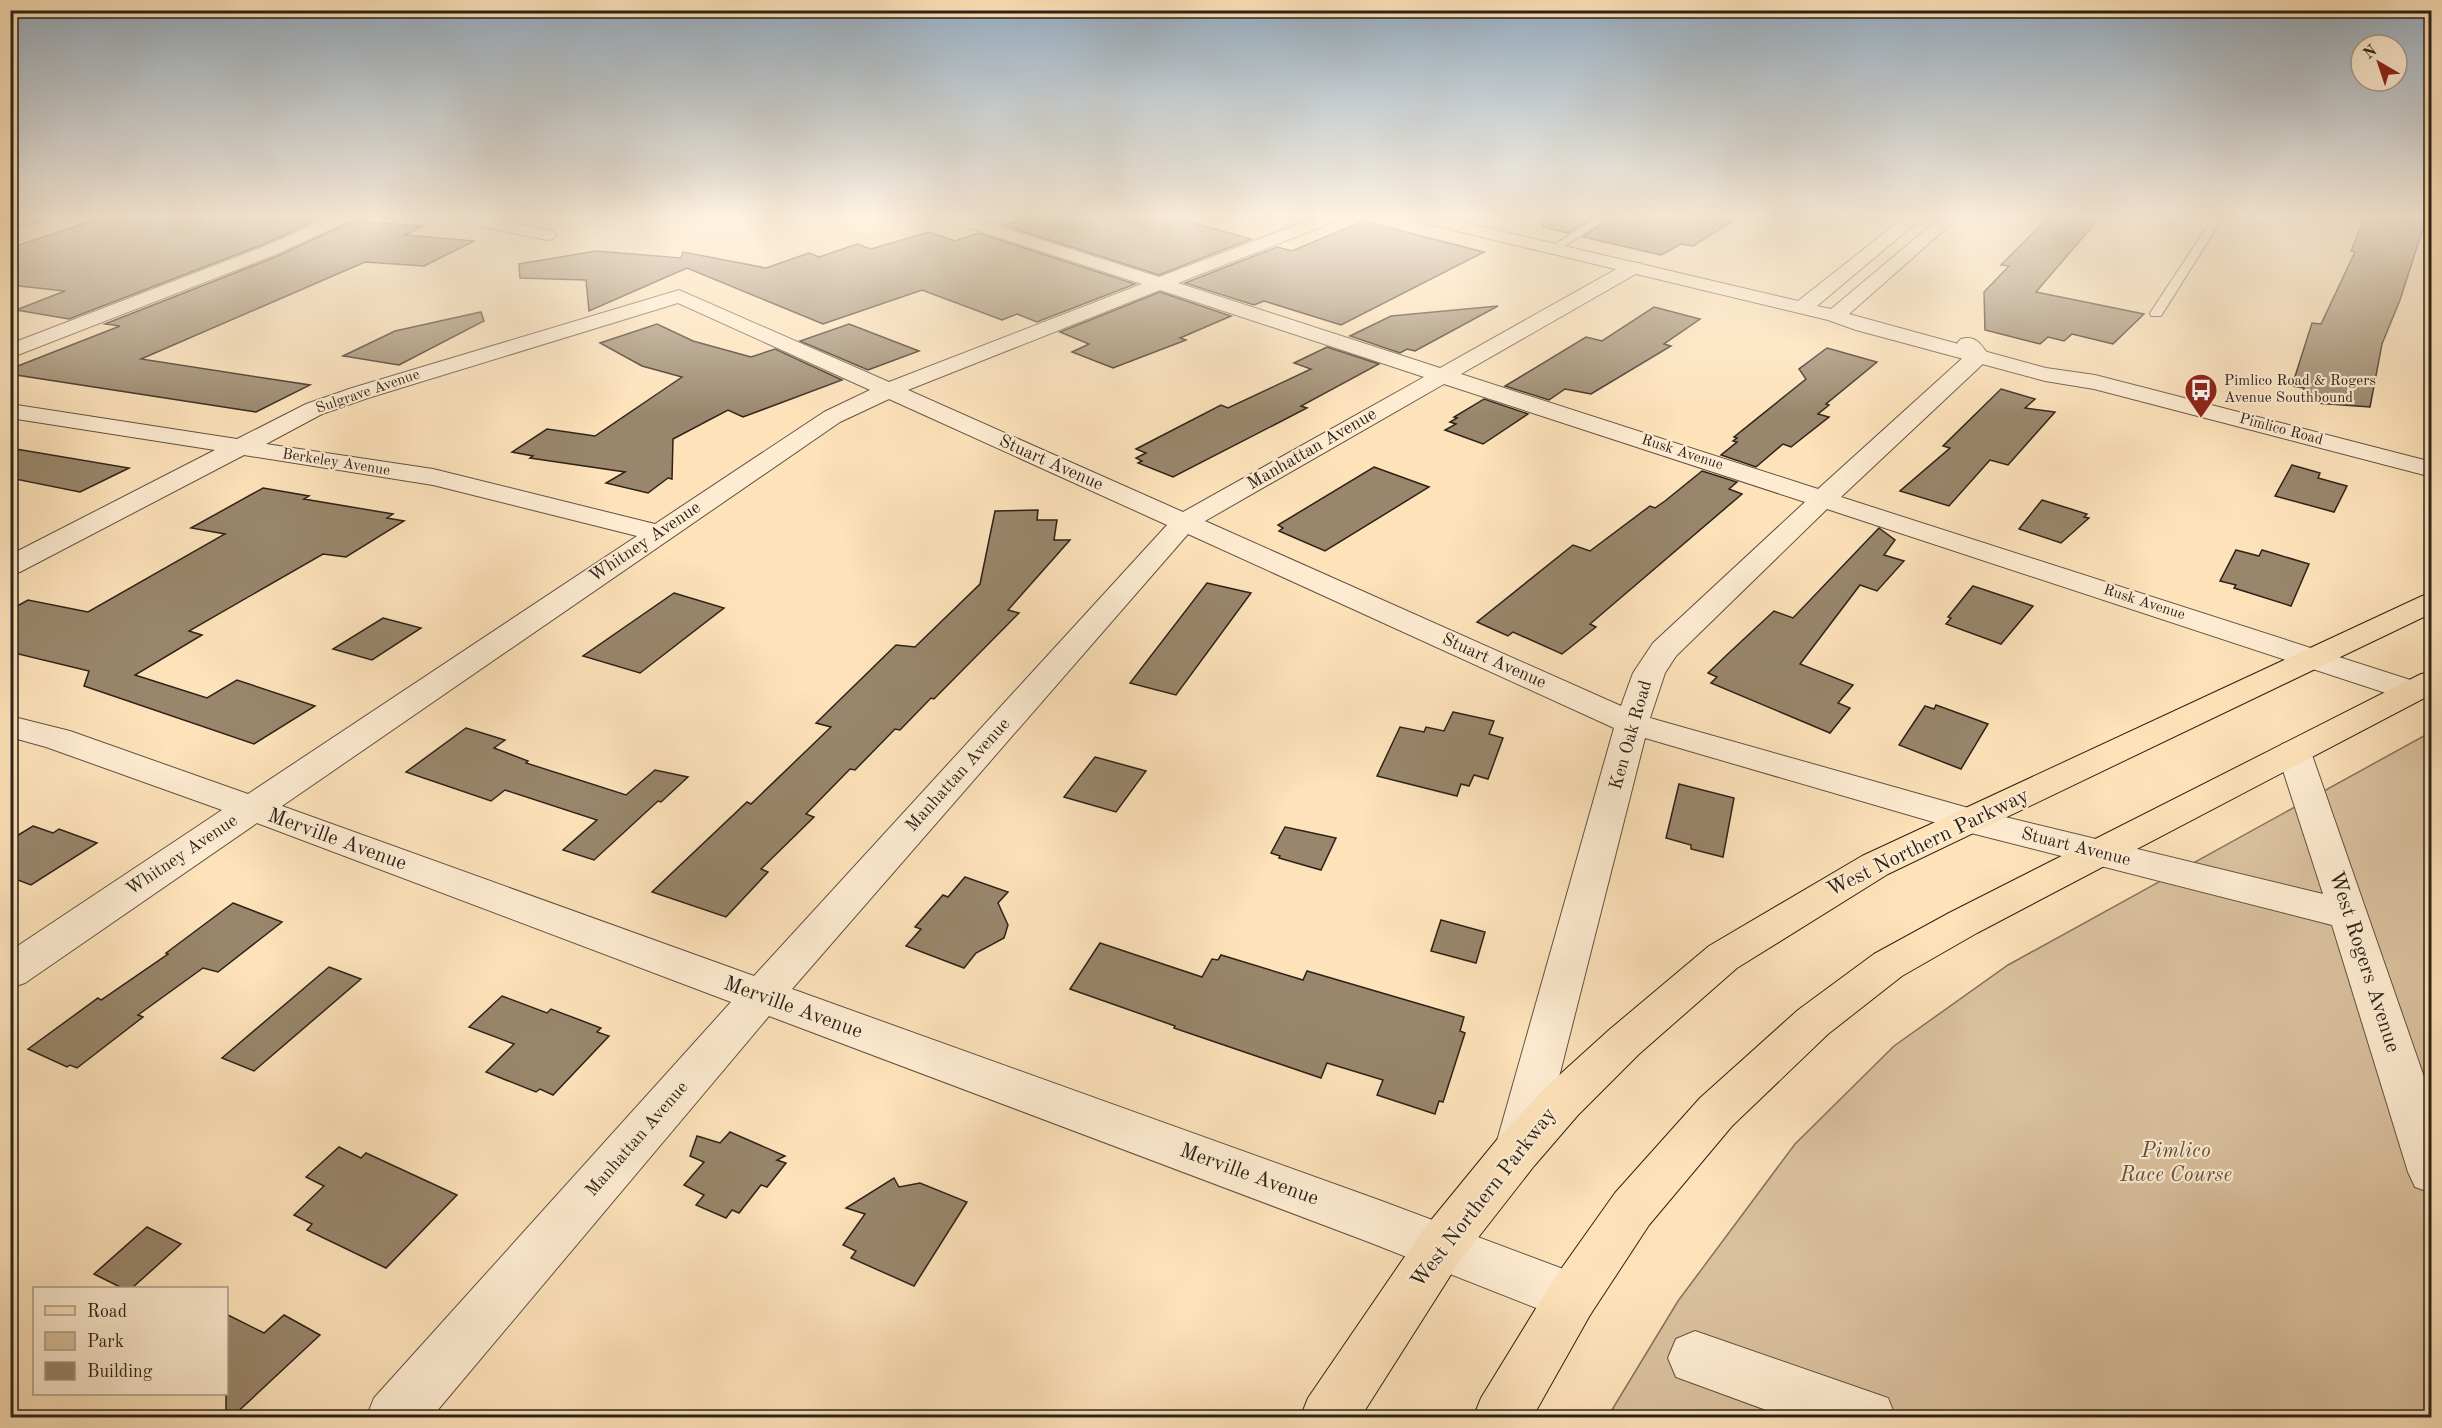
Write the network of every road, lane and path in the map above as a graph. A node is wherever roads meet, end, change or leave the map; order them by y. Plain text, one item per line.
1 (187, 283) edge
2 (1158, 283) edge
3 (1165, 283) edge
4 (1606, 283) edge
5 (1698, 283) edge
6 (1833, 283) edge
7 (1874, 283) edge
8 (2176, 283) edge
9 (1162, 284) junction
10 (679, 296) joint
11 (1802, 308) junction
12 (2156, 313) dead end
13 (1835, 316) junction
14 (1973, 350) junction
15 (10, 352) edge
16 (1442, 376) junction
17 (889, 390) junction
18 (10, 411) edge
19 (237, 448) junction
20 (2432, 470) edge
21 (1823, 499) junction
22 (1184, 522) junction
23 (658, 533) junction
24 (10, 566) edge
25 (2432, 602) edge
26 (2313, 658) junction
27 (2422, 686) edge
28 (1632, 723) junction
29 (10, 726) edge
30 (2294, 752) junction
31 (252, 808) junction
32 (1971, 821) junction
33 (2097, 852) junction
34 (2349, 915) junction
35 (10, 972) edge
36 (761, 996) junction
37 (1517, 1151) junction
38 (2432, 1172) edge
39 (1441, 1246) junction
40 (1572, 1297) junction
41 (1695, 1358) dead end
42 (394, 1418) edge
43 (1328, 1418) edge
44 (1501, 1418) edge
45 (1868, 1418) edge

1 - 15 street
2 - 9 street, Rusk Avenue
3 - 9 street, Whitney Avenue
4 - 16 street, Manhattan Avenue
5 - 11 street, Pimlico Road
6 - 11 street
7 - 13 street
8 - 12 lane
9 - 16 street, Rusk Avenue
9 - 17 street, Whitney Avenue
10 - 17 street, Stuart Avenue
10 - 19 street, Sulgrave Avenue
11 - 13 street, Pimlico Road
13 - 14 street, Pimlico Road
14 - 20 street, Pimlico Road
14 - 21 street, Ken Oak Road
16 - 21 street, Rusk Avenue
16 - 22 street, Manhattan Avenue
17 - 22 street, Stuart Avenue
17 - 23 street, Whitney Avenue
18 - 19 street, Berkeley Avenue
19 - 23 street, Berkeley Avenue
19 - 24 street, Sulgrave Avenue
21 - 26 street, Rusk Avenue
21 - 28 street, Ken Oak Road
22 - 28 street, Stuart Avenue
22 - 36 street, Manhattan Avenue
23 - 31 street, Whitney Avenue
25 - 26 main road, West Northern Parkway
26 - 27 street, Rusk Avenue
26 - 32 main road, West Northern Parkway
27 - 30 main road
28 - 32 street, Stuart Avenue
28 - 37 street, Ken Oak Road
29 - 31 street, Merville Avenue
30 - 33 main road
30 - 34 street, West Rogers Avenue
31 - 35 street, Whitney Avenue
31 - 36 street, Merville Avenue
32 - 33 street, Stuart Avenue
32 - 37 main road, West Northern Parkway
33 - 34 street, Stuart Avenue
33 - 40 main road
34 - 38 street, West Rogers Avenue
36 - 39 street, Merville Avenue
36 - 42 street, Manhattan Avenue
37 - 39 main road, West Northern Parkway
39 - 40 street, Merville Avenue
39 - 43 main road, West Northern Parkway
40 - 44 main road
41 - 45 street

